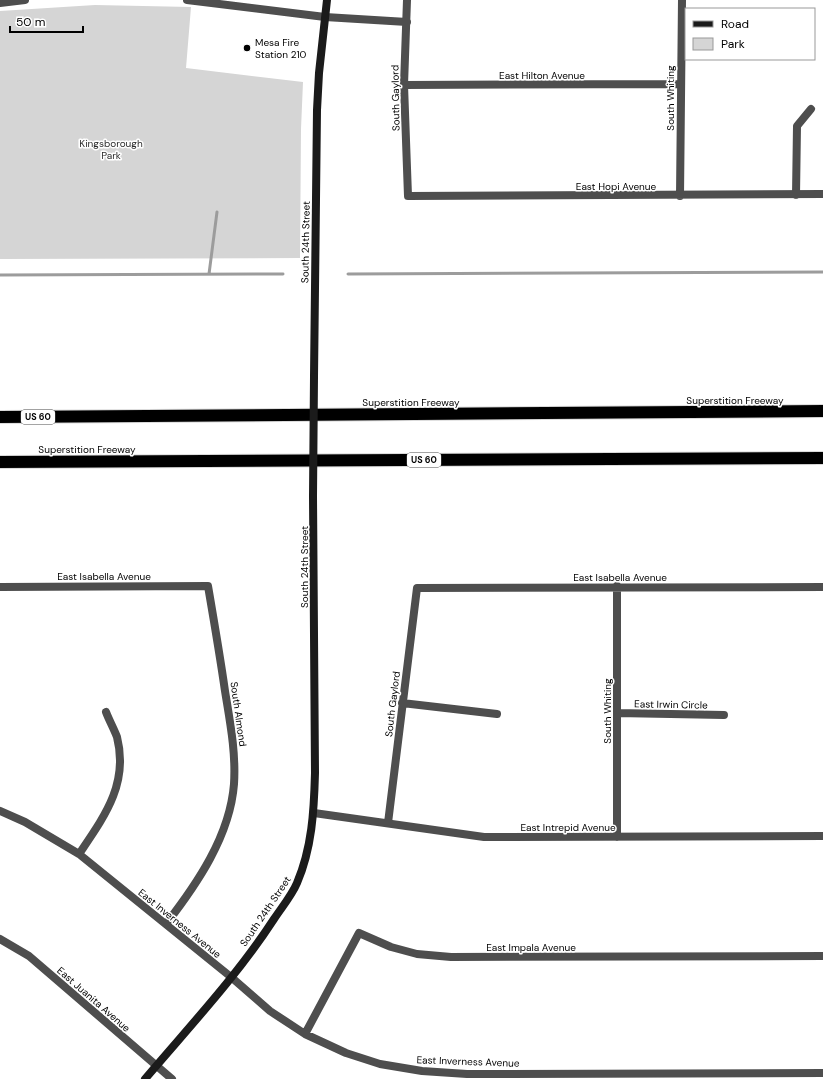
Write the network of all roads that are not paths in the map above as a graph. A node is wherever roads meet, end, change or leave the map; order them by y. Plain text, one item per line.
1 (25, 0) edge
2 (187, 0) edge
3 (327, 0) edge
4 (407, 0) edge
5 (682, 0) edge
6 (0, 3) edge
7 (325, 17) junction
8 (407, 22) junction
9 (680, 84) junction
10 (404, 85) junction
11 (811, 109) dead end
12 (796, 194) junction
13 (823, 194) edge
14 (408, 196) joint
15 (680, 196) junction
16 (0, 411) edge
17 (823, 411) edge
18 (0, 417) edge
19 (75, 417) junction
20 (823, 458) edge
21 (0, 462) edge
22 (208, 586) joint
23 (617, 586) junction
24 (0, 587) edge
25 (823, 587) edge
26 (417, 588) joint
27 (402, 703) junction
28 (106, 712) dead end
29 (617, 713) junction
30 (497, 714) dead end
31 (724, 715) dead end
32 (0, 811) edge
33 (314, 813) junction
34 (388, 823) junction
35 (823, 836) edge
36 (617, 837) junction
37 (79, 854) junction
38 (166, 924) junction
39 (0, 939) edge
40 (823, 956) edge
41 (231, 977) junction
42 (305, 1034) junction
43 (156, 1066) junction
44 (823, 1073) edge
45 (145, 1079) edge
46 (172, 1079) edge

1 - 6 street
2 - 7 street
3 - 7 street, South 24th Street
4 - 8 street, South Gaylord
5 - 9 street, South Whiting
7 - 8 street
7 - 33 street, South 24th Street, bridge
8 - 10 street, South Gaylord
9 - 10 street, East Hilton Avenue
9 - 15 street, South Whiting
10 - 14 street, South Gaylord
11 - 12 street
12 - 13 street, East Hopi Avenue
12 - 15 street, East Hopi Avenue
14 - 15 street, East Hopi Avenue
16 - 19 highway
17 - 19 highway, Superstition Freeway / US 60
18 - 19 highway, Superstition Freeway / US 60
20 - 21 highway, Superstition Freeway / US 60
22 - 24 street, East Isabella Avenue
22 - 38 street, South Almond
23 - 25 street, East Isabella Avenue
23 - 26 street, East Isabella Avenue
23 - 29 street, South Whiting
26 - 27 street, South Gaylord
27 - 30 street
27 - 34 street, South Gaylord
28 - 37 street
29 - 31 street, East Irwin Circle
29 - 36 street, South Whiting
32 - 37 street, East Inverness Avenue
33 - 34 street, East Intrepid Avenue
33 - 41 street, South 24th Street
34 - 36 street, East Intrepid Avenue
35 - 36 street, East Intrepid Avenue
37 - 38 street, East Inverness Avenue
38 - 41 street, East Inverness Avenue
39 - 43 street, East Juanita Avenue
40 - 42 street, East Impala Avenue
41 - 42 street, East Inverness Avenue
41 - 43 street, South 24th Street
42 - 44 street, East Inverness Avenue
43 - 45 street, South 24th Street
43 - 46 street, East Juanita Avenue

